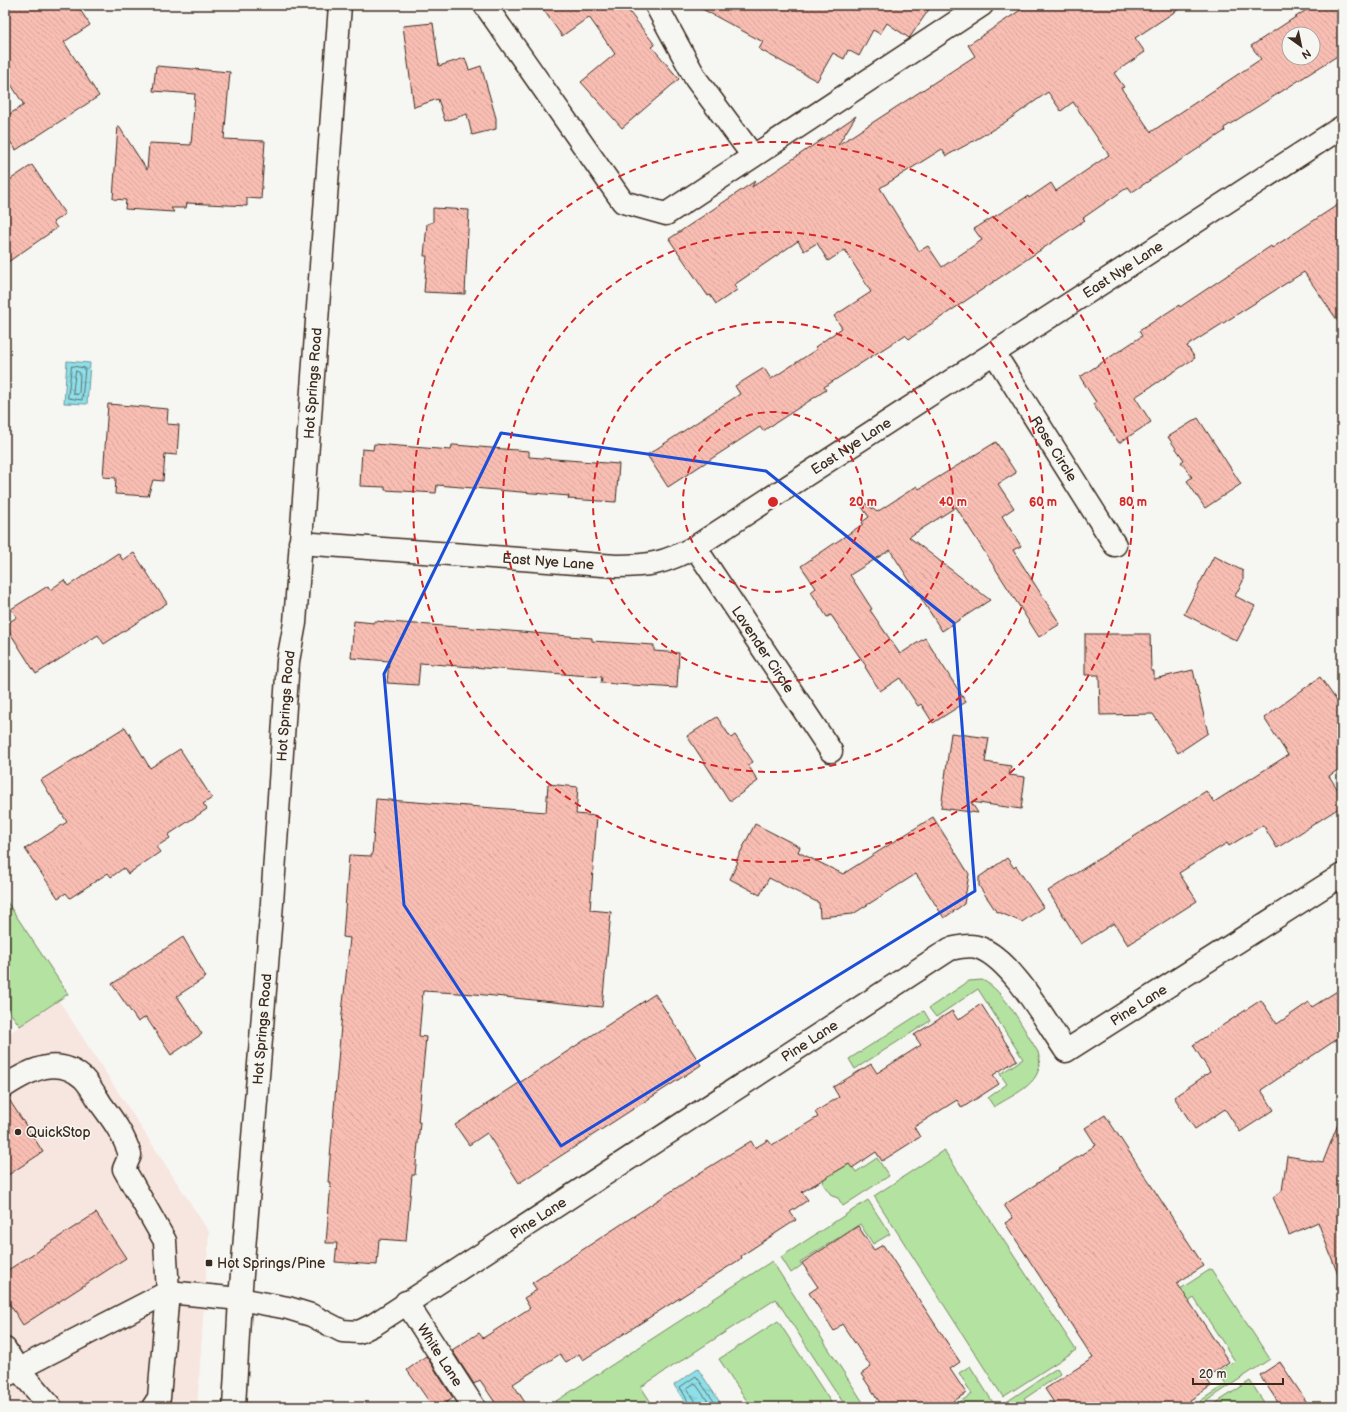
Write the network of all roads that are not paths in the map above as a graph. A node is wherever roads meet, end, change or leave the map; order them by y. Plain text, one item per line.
1 (340, 5) edge
2 (485, 5) edge
3 (656, 5) edge
4 (982, 5) edge
5 (1342, 127) edge
6 (753, 156) junction
7 (994, 353) junction
8 (300, 543) junction
9 (1115, 545) dead end
10 (695, 547) junction
11 (831, 751) dead end
12 (1342, 875) edge
13 (5, 1086) edge
14 (168, 1292) junction
15 (240, 1299) junction
16 (406, 1302) junction
17 (5, 1349) edge
18 (11, 1372) edge
19 (51, 1407) edge
20 (153, 1407) edge
21 (234, 1407) edge
22 (474, 1407) edge

1 - 8 street, Hot Springs Road
2 - 6 street
3 - 6 street
4 - 6 street
5 - 7 street, East Nye Lane
7 - 9 street, Rose Circle
7 - 10 street, East Nye Lane
8 - 10 street, East Nye Lane
8 - 15 street, Hot Springs Road
10 - 11 street, Lavender Circle
12 - 16 street, Pine Lane
13 - 14 street
14 - 15 street, Pine Lane
14 - 18 street
14 - 20 street
15 - 16 street, Pine Lane
15 - 21 street, Hot Springs Road
16 - 22 street, White Lane
17 - 18 street
18 - 19 street

